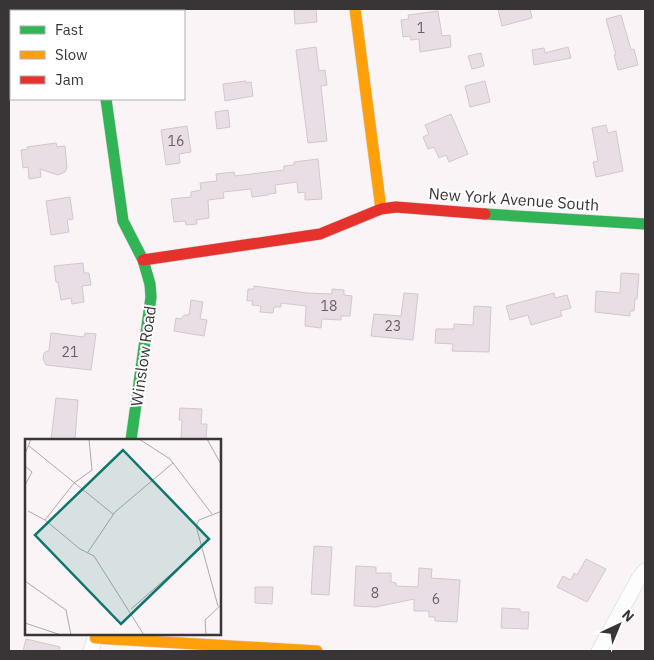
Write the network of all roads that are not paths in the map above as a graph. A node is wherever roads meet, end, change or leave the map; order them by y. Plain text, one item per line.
1 (356, 9) edge
2 (106, 100) edge
3 (381, 209) junction
4 (645, 224) edge
5 (143, 260) junction
6 (131, 439) edge
7 (645, 571) edge
8 (94, 641) edge
9 (318, 651) edge
10 (599, 651) edge

1 - 3 street
2 - 5 street, Winslow Road
3 - 4 street, New York Avenue South
3 - 5 street, New York Avenue South
5 - 6 street, Winslow Road
7 - 10 street
8 - 9 street

